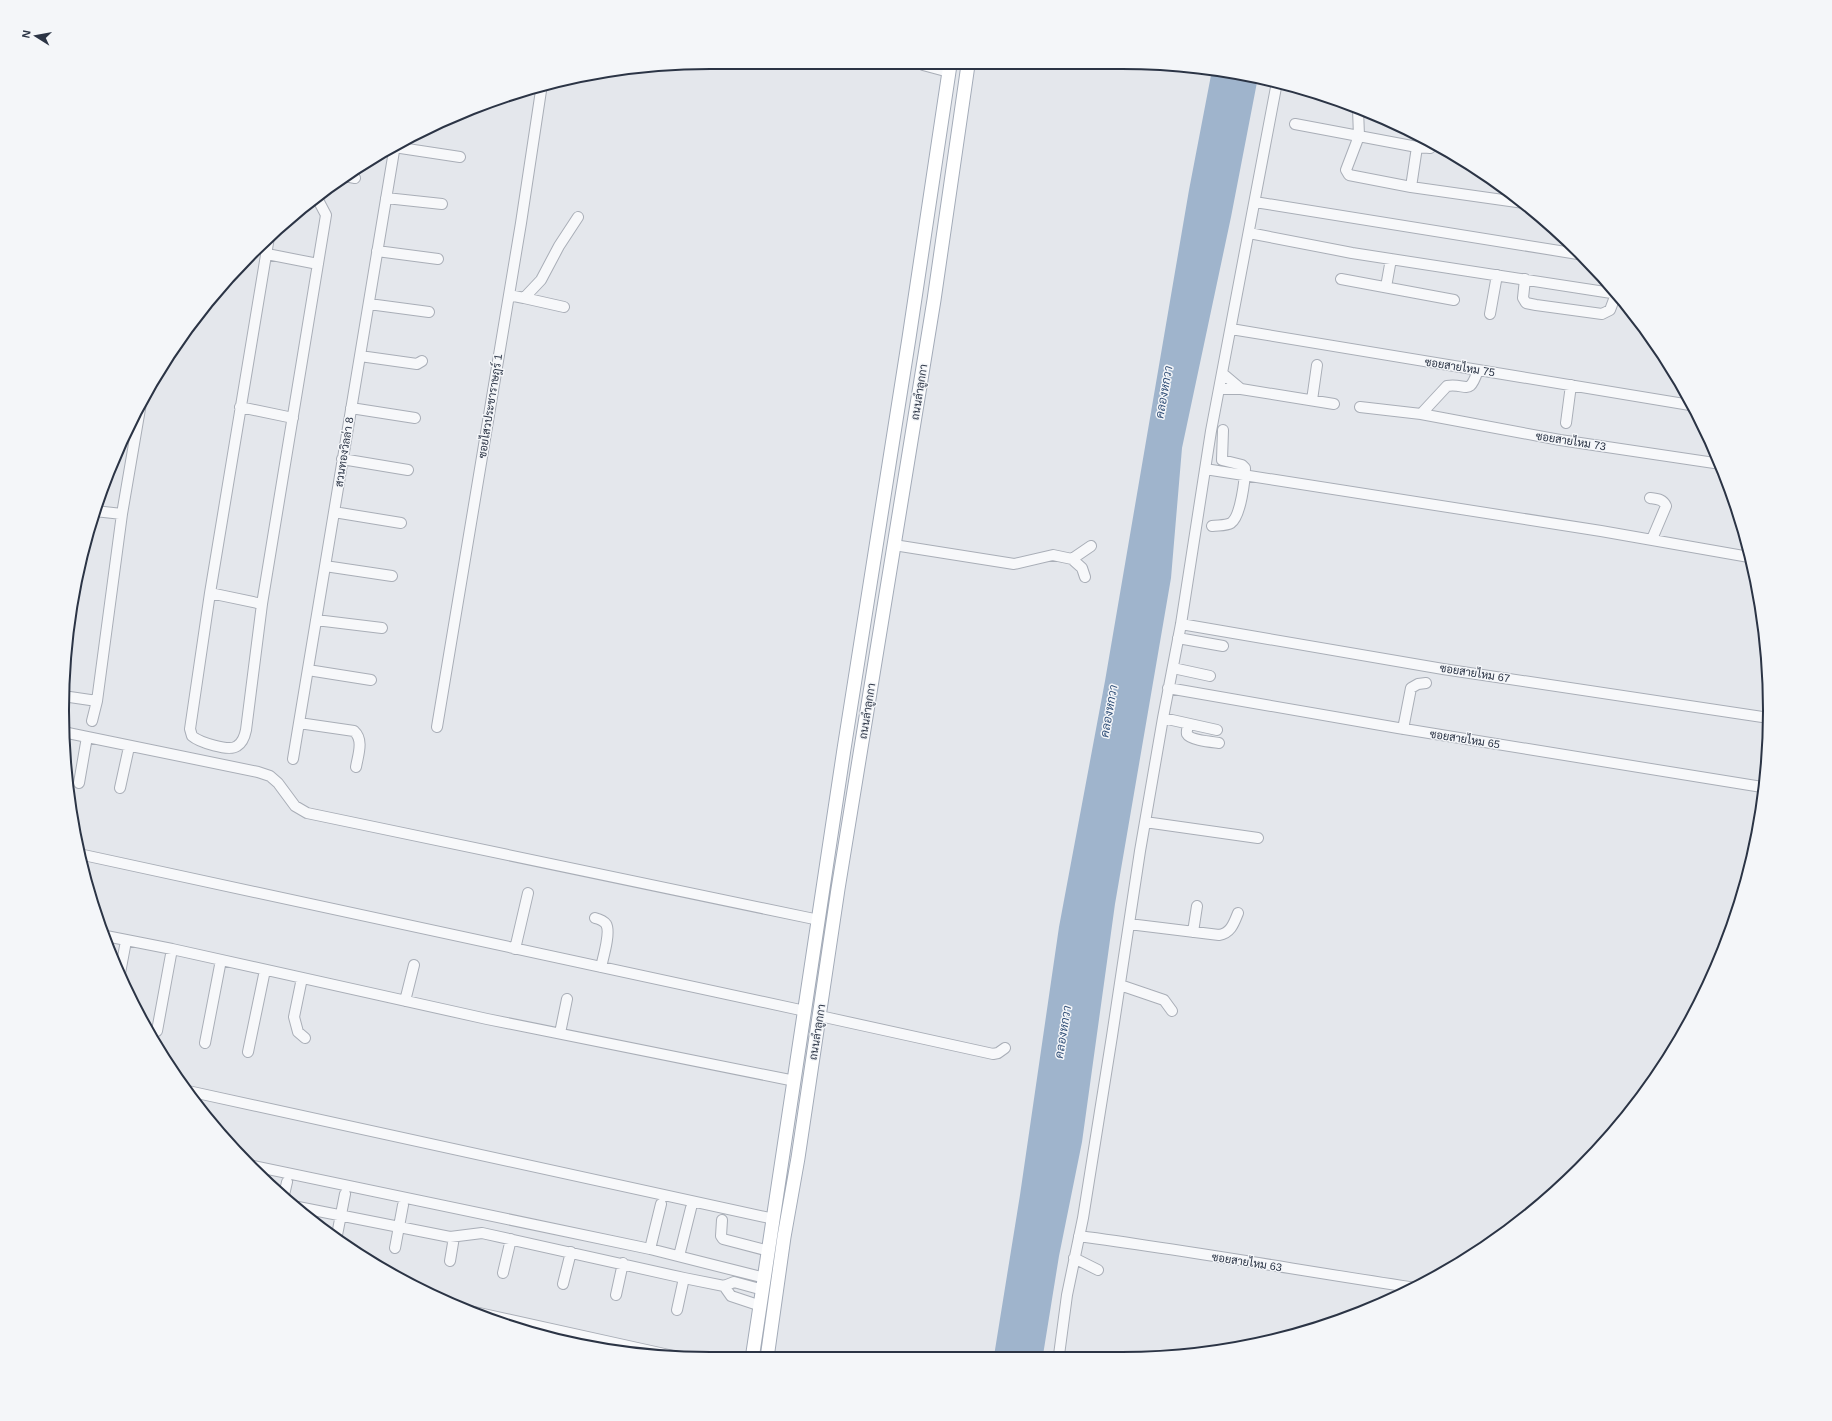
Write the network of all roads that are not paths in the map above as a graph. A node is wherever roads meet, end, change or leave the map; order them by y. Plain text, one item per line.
1 (950, 69) edge
2 (967, 69) edge
3 (1276, 88) edge
4 (541, 92) edge
5 (1358, 115) edge
6 (1296, 124) dead end
7 (1359, 136) junction
8 (1417, 147) junction
9 (404, 148) edge
10 (1429, 148) edge
11 (394, 153) edge
12 (460, 157) dead end
13 (1411, 187) junction
14 (386, 198) junction
15 (1511, 201) edge
16 (319, 202) edge
17 (1254, 202) junction
18 (442, 204) dead end
19 (578, 217) dead end
20 (1249, 233) junction
21 (268, 247) edge
22 (377, 251) junction
23 (1571, 253) edge
24 (267, 254) junction
25 (438, 259) dead end
26 (1391, 259) junction
27 (318, 264) junction
28 (1497, 275) junction
29 (1341, 279) dead end
30 (1525, 279) junction
31 (1386, 287) junction
32 (1608, 292) edge
33 (509, 295) junction
34 (524, 298) junction
35 (1454, 300) dead end
36 (1614, 300) edge
37 (368, 304) junction
38 (564, 307) dead end
39 (429, 312) dead end
40 (1490, 314) dead end
41 (1230, 329) junction
42 (360, 356) junction
43 (422, 361) dead end
44 (1318, 365) dead end
45 (1478, 370) junction
46 (1222, 373) junction
47 (1571, 385) junction
48 (1220, 389) junction
49 (1241, 389) junction
50 (1312, 400) junction
51 (1684, 403) edge
52 (1334, 404) dead end
53 (240, 407) junction
54 (1360, 407) dead end
55 (351, 408) junction
56 (1421, 414) junction
57 (292, 418) junction
58 (415, 418) dead end
59 (138, 422) edge
60 (1566, 423) dead end
61 (1223, 430) dead end
62 (342, 459) junction
63 (1713, 463) edge
64 (1205, 469) junction
65 (408, 470) dead end
66 (1245, 475) junction
67 (1650, 498) dead end
68 (101, 512) edge
69 (334, 512) junction
70 (122, 514) junction
71 (401, 523) dead end
72 (1212, 526) dead end
73 (1652, 539) junction
74 (894, 545) junction
75 (1091, 546) dead end
76 (1744, 556) edge
77 (1072, 559) junction
78 (325, 566) junction
79 (392, 576) dead end
80 (1085, 577) dead end
81 (210, 593) junction
82 (262, 604) junction
83 (316, 620) junction
84 (1181, 624) junction
85 (382, 628) dead end
86 (1178, 638) junction
87 (1223, 646) dead end
88 (1172, 668) junction
89 (308, 670) junction
90 (1210, 676) dead end
91 (371, 680) dead end
92 (1426, 683) dead end
93 (1168, 688) junction
94 (69, 697) edge
95 (97, 701) junction
96 (1763, 717) edge
97 (1163, 718) junction
98 (92, 721) dead end
99 (299, 723) junction
100 (1188, 724) junction
101 (437, 728) dead end
102 (1403, 729) junction
103 (1217, 730) dead end
104 (70, 734) edge
105 (87, 738) junction
106 (1219, 743) dead end
107 (129, 746) junction
108 (293, 759) dead end
109 (356, 767) dead end
110 (79, 783) dead end
111 (1759, 786) edge
112 (120, 788) dead end
113 (1145, 822) junction
114 (1258, 838) dead end
115 (86, 855) edge
116 (528, 893) dead end
117 (1197, 906) dead end
118 (1238, 913) dead end
119 (595, 918) dead end
120 (819, 920) junction
121 (1129, 924) junction
122 (1193, 932) junction
123 (111, 937) edge
124 (126, 941) junction
125 (172, 949) junction
126 (515, 949) junction
127 (221, 960) junction
128 (122, 964) edge
129 (414, 965) dead end
130 (601, 967) junction
131 (265, 970) junction
132 (302, 978) junction
133 (1120, 985) junction
134 (567, 999) dead end
135 (406, 1001) junction
136 (805, 1011) junction
137 (1172, 1011) dead end
138 (820, 1016) junction
139 (157, 1031) dead end
140 (560, 1033) junction
141 (305, 1038) dead end
142 (205, 1043) dead end
143 (1005, 1048) dead end
144 (248, 1052) dead end
145 (795, 1081) junction
146 (196, 1093) edge
147 (262, 1169) edge
148 (287, 1182) dead end
149 (285, 1190) edge
150 (345, 1194) dead end
151 (661, 1204) dead end
152 (403, 1205) dead end
153 (691, 1208) dead end
154 (308, 1209) edge
155 (341, 1216) junction
156 (774, 1219) junction
157 (722, 1220) dead end
158 (400, 1228) junction
159 (338, 1232) edge
160 (1079, 1236) junction
161 (454, 1237) junction
162 (511, 1239) junction
163 (395, 1248) dead end
164 (650, 1250) junction
165 (769, 1251) junction
166 (571, 1252) junction
167 (679, 1256) junction
168 (1074, 1258) junction
169 (450, 1261) dead end
170 (623, 1264) junction
171 (1098, 1270) dead end
172 (503, 1273) dead end
173 (684, 1278) junction
174 (563, 1284) dead end
175 (764, 1284) junction
176 (724, 1286) junction
177 (1404, 1286) edge
178 (616, 1295) dead end
179 (760, 1306) junction
180 (677, 1310) dead end
181 (511, 1320) edge
182 (637, 1348) edge
183 (753, 1352) edge
184 (769, 1352) edge
185 (1059, 1352) edge

1 - 120 main road, ถนนลำลูกกา
2 - 74 main road, ถนนลำลูกกา
3 - 17 street
4 - 33 street, ซอยไสวประชาราษฎร์ 1
5 - 7 street
6 - 7 street
7 - 8 street
7 - 13 street
8 - 10 street
8 - 13 street
9 - 12 street
11 - 14 street, สวนทองวิลล่า 8
13 - 15 street
14 - 18 street
14 - 22 street, สวนทองวิลล่า 8
16 - 27 street
17 - 20 street
17 - 23 street
19 - 34 street
20 - 26 street
20 - 41 street
21 - 24 street
22 - 25 street
22 - 37 street, สวนทองวิลล่า 8
24 - 27 street
24 - 53 street
26 - 28 street
26 - 31 street
27 - 57 street
28 - 30 street
28 - 40 street
29 - 31 street
30 - 32 street
30 - 36 street
31 - 35 street
33 - 34 street
33 - 101 street, ซอยไสวประชาราษฎร์ 1
34 - 38 street
37 - 39 street
37 - 42 street, สวนทองวิลล่า 8
41 - 45 street, ซอยสายไหม 75
41 - 46 street
42 - 43 street
42 - 55 street, สวนทองวิลล่า 8
44 - 50 street
45 - 47 street, ซอยสายไหม 75
45 - 56 street
46 - 48 street
46 - 49 street
47 - 51 street, ซอยสายไหม 75
47 - 60 street
48 - 49 street
48 - 64 street
49 - 50 street
50 - 52 street
53 - 57 street
53 - 81 street
54 - 56 street, ซอยสายไหม 73
55 - 58 street
55 - 62 street, สวนทองวิลล่า 8
56 - 63 street, ซอยสายไหม 73
57 - 82 street
59 - 70 street
61 - 66 street
62 - 65 street
62 - 69 street, สวนทองวิลล่า 8
64 - 66 street
64 - 84 street
66 - 72 street
66 - 73 street
67 - 73 street
68 - 70 street
69 - 71 street
69 - 78 street, สวนทองวิลล่า 8
70 - 95 street
73 - 76 street
74 - 77 street
74 - 138 main road, ถนนลำลูกกา
75 - 77 street
77 - 80 street
78 - 79 street
78 - 83 street, สวนทองวิลล่า 8
81 - 82 street
81 - 82 street
83 - 85 street
83 - 89 street, สวนทองวิลล่า 8
84 - 86 street
84 - 96 street, ซอยสายไหม 67
86 - 87 street
86 - 88 street
88 - 90 street
88 - 93 street
89 - 91 street
89 - 99 street, สวนทองวิลล่า 8
92 - 102 street
93 - 97 street
93 - 102 street, ซอยสายไหม 65
94 - 95 street
95 - 98 street
97 - 100 street
97 - 113 street
99 - 108 street, สวนทองวิลล่า 8
99 - 109 street
100 - 103 street
100 - 106 street
102 - 111 street, ซอยสายไหม 65
104 - 105 street
105 - 107 street
105 - 110 street
107 - 112 street
107 - 120 street
113 - 114 street
113 - 121 street
115 - 126 street
116 - 126 street
117 - 122 street
118 - 122 street
119 - 130 street
120 - 136 main road, ถนนลำลูกกา
121 - 122 street
121 - 133 street
123 - 124 street
124 - 125 street
124 - 128 street
125 - 127 street
125 - 139 street
126 - 130 street
127 - 131 street
127 - 142 street
129 - 135 street
130 - 136 street
131 - 132 street
131 - 144 street
132 - 135 street
132 - 141 street
133 - 137 street
133 - 160 street
134 - 140 street
135 - 140 street
136 - 145 main road, ถนนลำลูกกา
138 - 143 street
138 - 184 main road, ถนนลำลูกกา
140 - 145 street
145 - 156 main road, ถนนลำลูกกา
146 - 156 street
147 - 164 street
148 - 149 street
150 - 155 street
151 - 164 street
152 - 158 street
153 - 167 street
154 - 155 street
155 - 158 street
155 - 159 street
156 - 165 main road, ถนนลำลูกกา
157 - 165 street
158 - 161 street
158 - 163 street
160 - 168 street
160 - 177 street, ซอยสายไหม 63
161 - 162 street
161 - 169 street
162 - 166 street
162 - 172 street
164 - 167 street
165 - 175 main road, ถนนลำลูกกา
166 - 170 street
166 - 174 street
167 - 175 street
168 - 171 street
168 - 185 street
170 - 173 street
170 - 178 street
173 - 176 street
173 - 180 street
175 - 176 street
175 - 179 main road, ถนนลำลูกกา
176 - 179 street
179 - 183 main road, ถนนลำลูกกา
181 - 182 street

